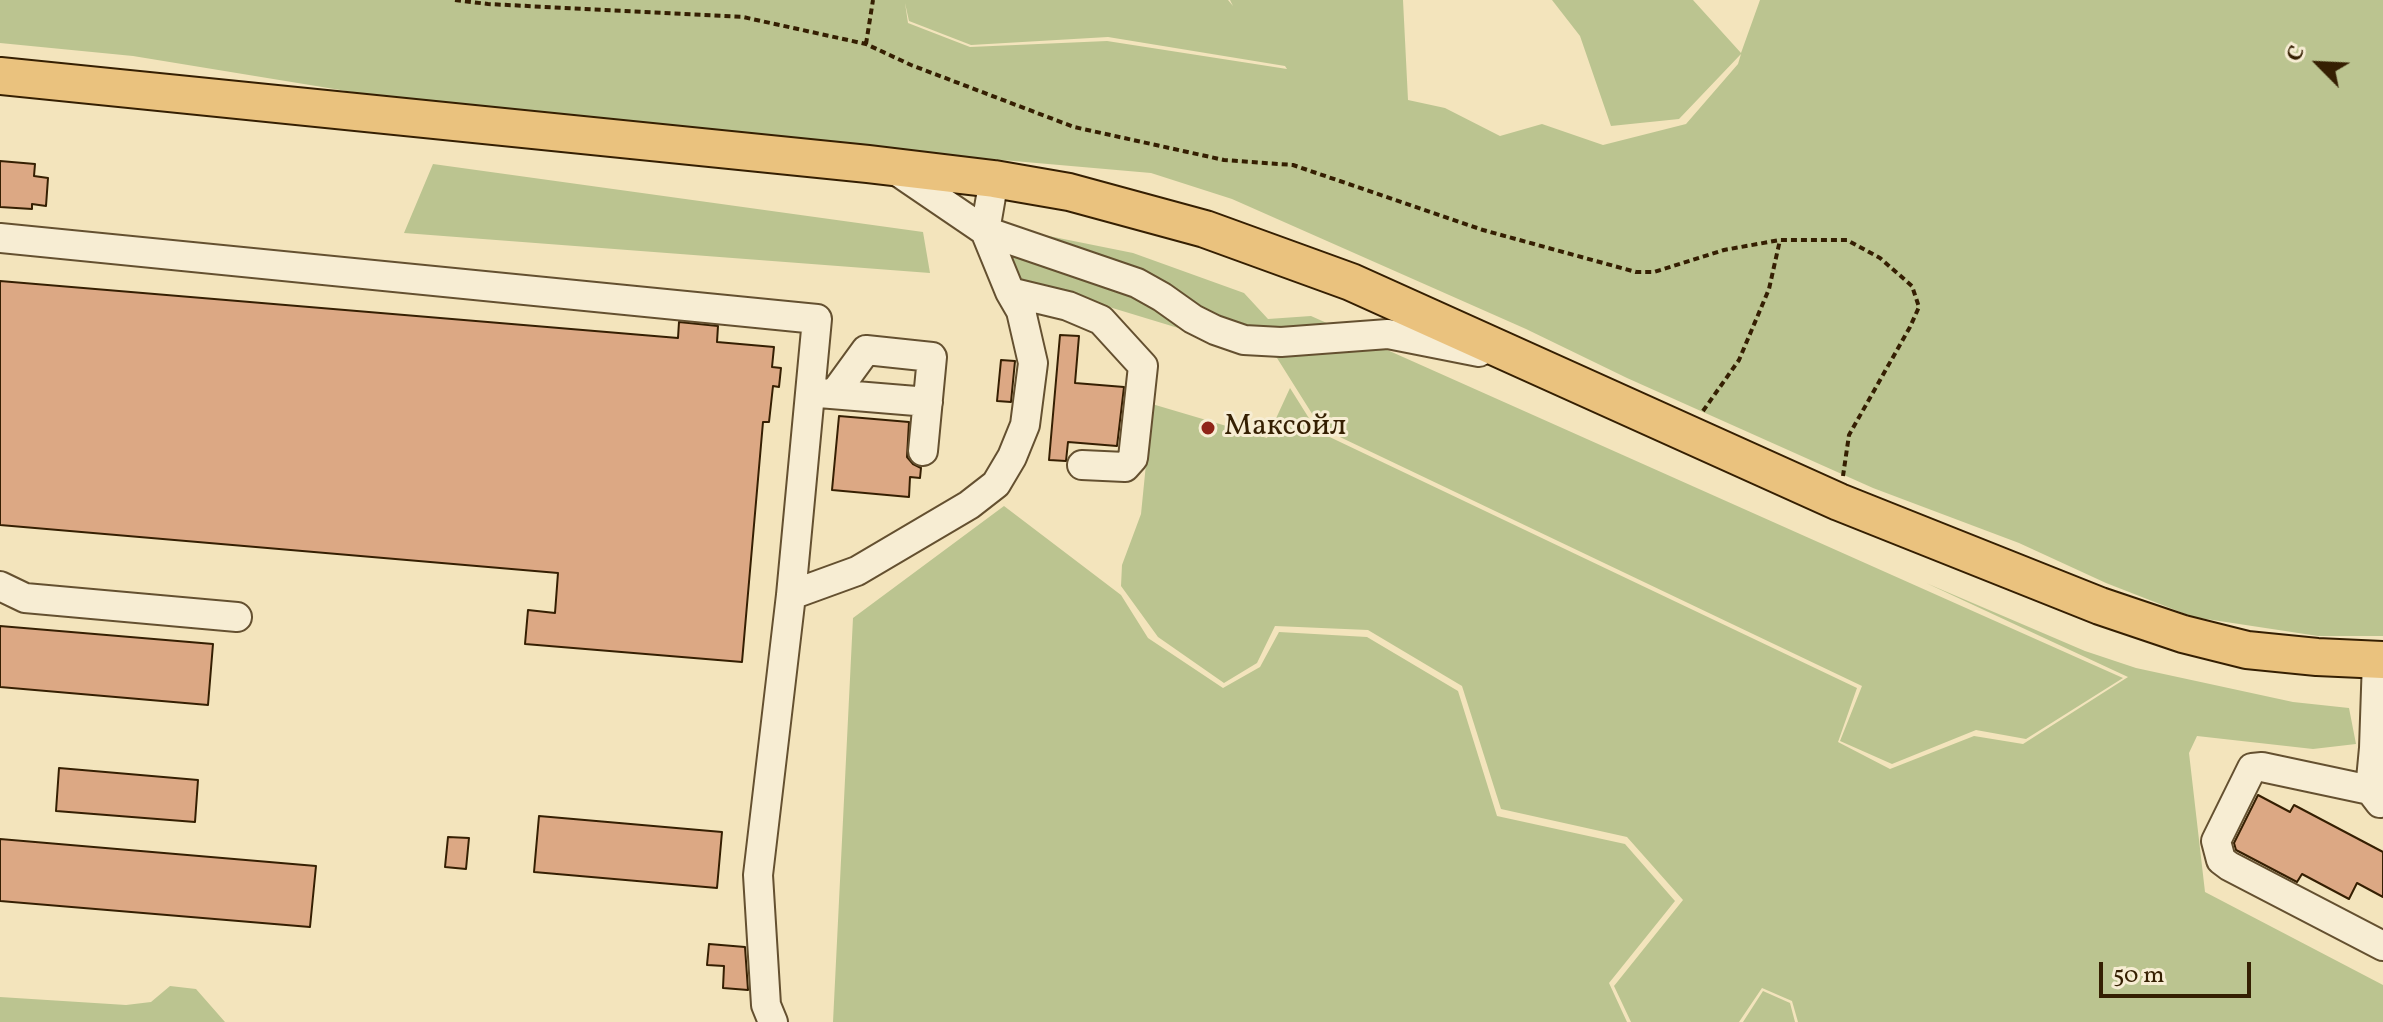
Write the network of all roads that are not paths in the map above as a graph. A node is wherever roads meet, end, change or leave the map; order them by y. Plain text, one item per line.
1 (0, 76) edge
2 (890, 166) junction
3 (994, 179) junction
4 (985, 231) junction
5 (0, 238) edge
6 (1010, 292) junction
7 (1537, 366) junction
8 (822, 393) junction
9 (928, 402) junction
10 (923, 451) dead end
11 (1082, 465) dead end
12 (0, 586) edge
13 (791, 595) junction
14 (237, 617) dead end
15 (2380, 660) edge
16 (2379, 795) edge
17 (2383, 946) edge
18 (773, 1022) edge

1 - 2 main road
2 - 3 main road
2 - 4 lane
3 - 4 lane
3 - 7 main road
4 - 6 lane
4 - 7 lane
5 - 8 lane
6 - 11 lane
6 - 13 lane
7 - 15 main road
8 - 9 lane
8 - 9 lane
8 - 13 lane
9 - 10 lane
12 - 14 lane
13 - 18 lane
15 - 16 lane
16 - 17 lane

